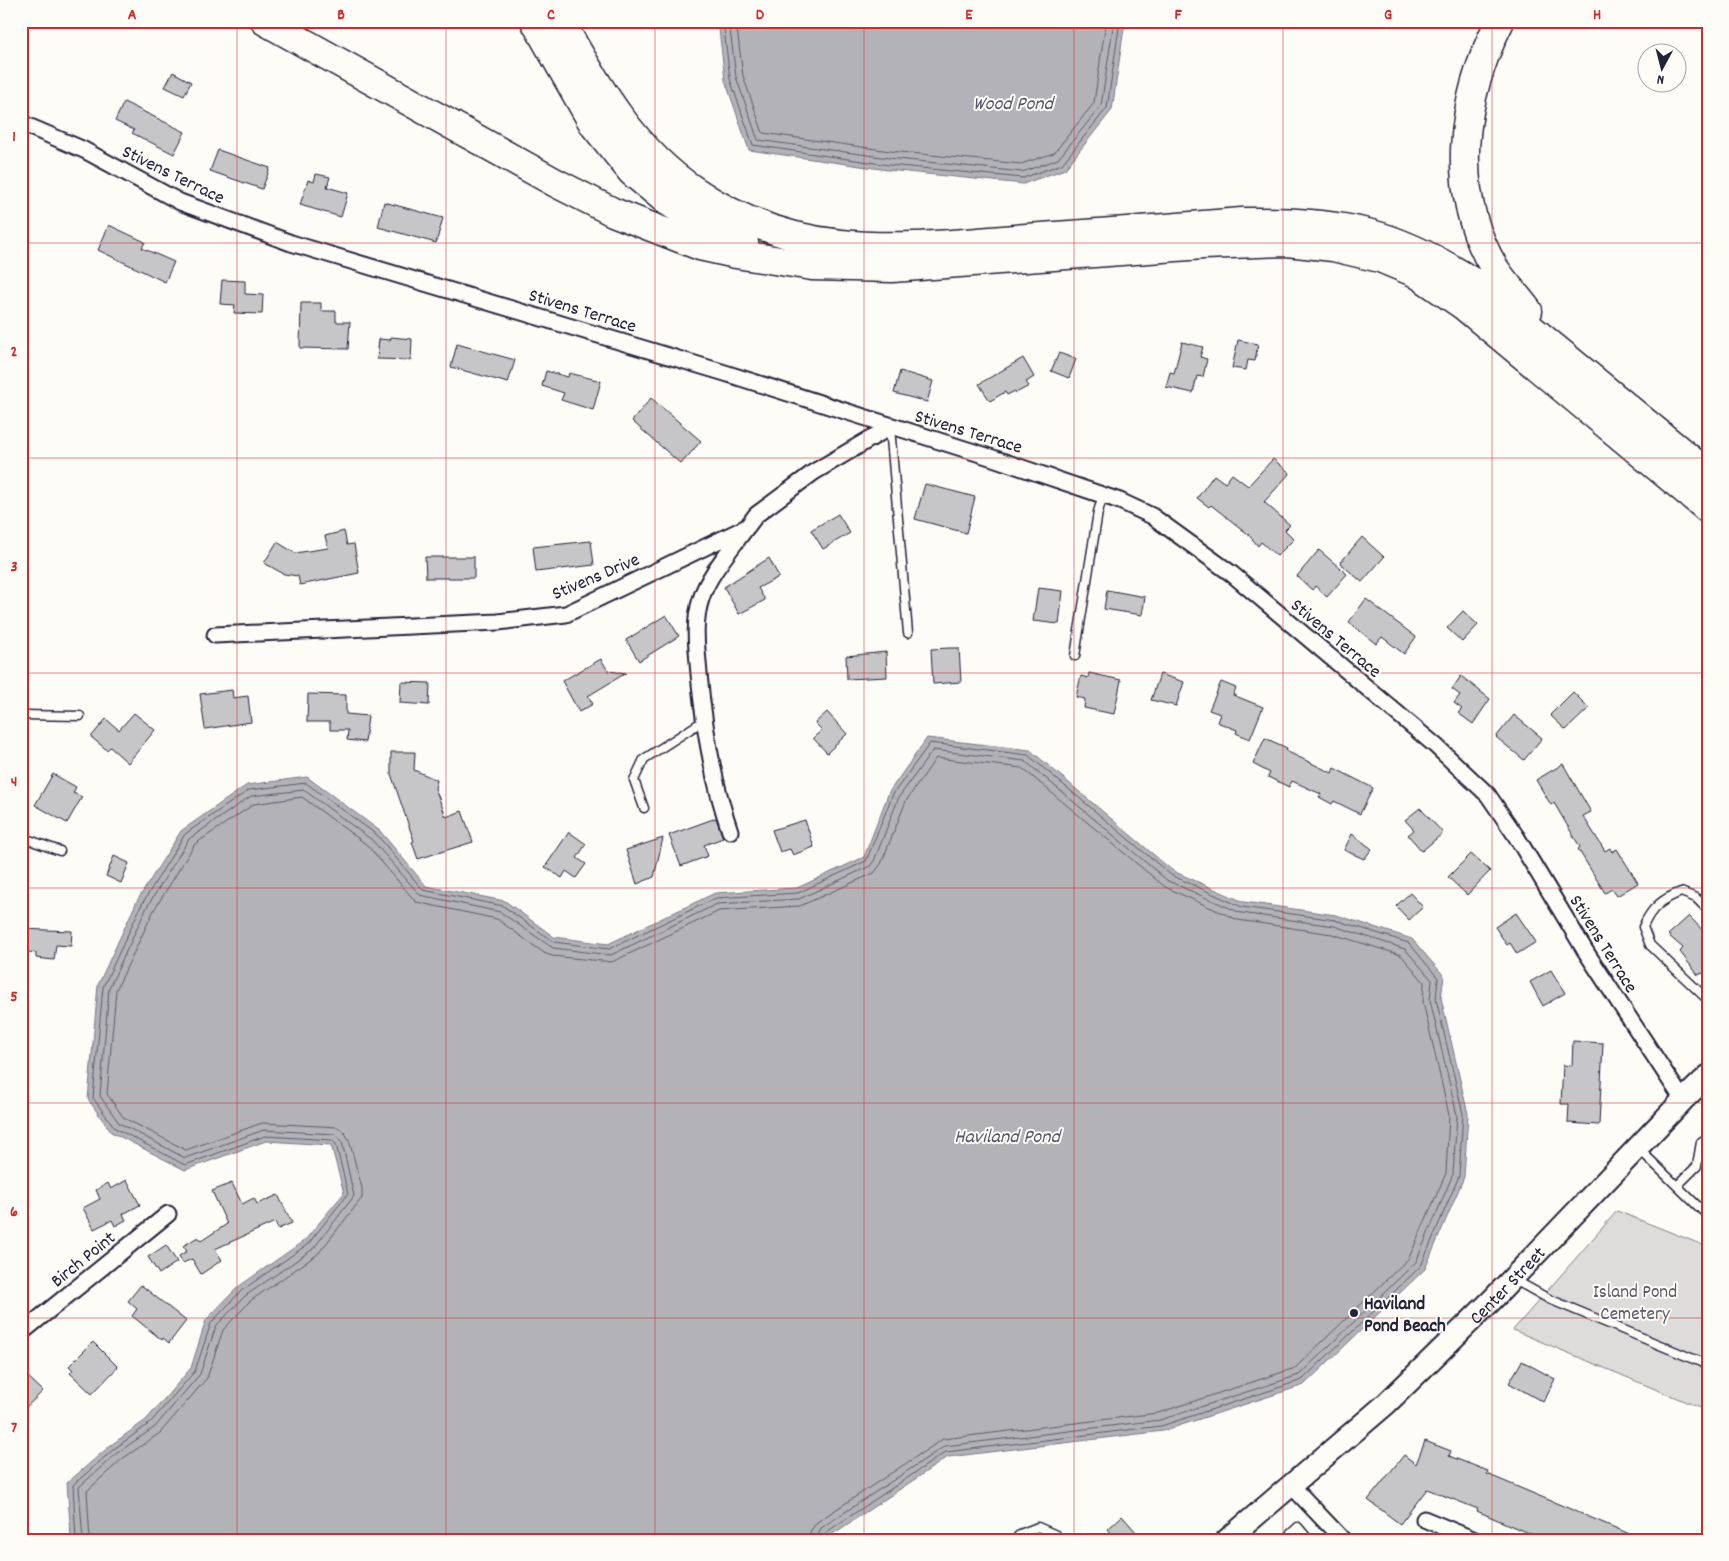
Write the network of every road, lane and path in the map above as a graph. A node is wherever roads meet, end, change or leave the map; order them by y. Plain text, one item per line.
1 (265, 21) edge
2 (535, 21) edge
3 (560, 21) edge
4 (1500, 21) edge
5 (21, 123) edge
6 (892, 268) junction
7 (1559, 349) junction
8 (890, 427) junction
9 (1708, 474) edge
10 (1103, 495) junction
11 (1708, 508) edge
12 (747, 527) junction
13 (908, 633) dead end
14 (214, 636) dead end
15 (1075, 656) dead end
16 (21, 715) edge
17 (80, 716) dead end
18 (703, 721) junction
19 (644, 808) dead end
20 (730, 831) dead end
21 (21, 837) edge
22 (60, 851) dead end
23 (1708, 910) edge
24 (1708, 1000) edge
25 (1708, 1076) edge
26 (1683, 1100) junction
27 (1708, 1137) edge
28 (1637, 1148) junction
29 (1677, 1186) junction
30 (168, 1214) dead end
31 (1708, 1216) edge
32 (1513, 1279) junction
33 (21, 1333) edge
34 (1708, 1365) edge
35 (1292, 1485) junction
36 (1424, 1519) dead end
37 (1239, 1536) edge
38 (1015, 1540) edge
39 (1061, 1540) edge
40 (1284, 1540) edge
41 (1309, 1540) edge
42 (1344, 1540) edge
43 (1474, 1540) edge

1 - 6 highway
2 - 6 highway
3 - 7 highway
4 - 7 highway
5 - 8 street, Stivens Terrace
6 - 11 highway
7 - 9 highway
8 - 10 street, Stivens Terrace
8 - 12 street, Stivens Drive
8 - 13 lane
10 - 15 lane
10 - 26 street, Stivens Terrace
12 - 14 street, Stivens Drive
12 - 18 street
16 - 17 lane
18 - 19 lane
18 - 20 street
21 - 22 lane
23 - 24 lane
25 - 26 main road, Center Street
26 - 28 main road, Center Street
27 - 29 lane
28 - 29 lane
28 - 32 main road, Center Street
29 - 31 lane
30 - 33 street, Birch Point
32 - 34 lane
32 - 35 main road, Center Street
35 - 37 main road, Center Street
35 - 42 street
36 - 43 street
38 - 39 lane
40 - 41 lane

